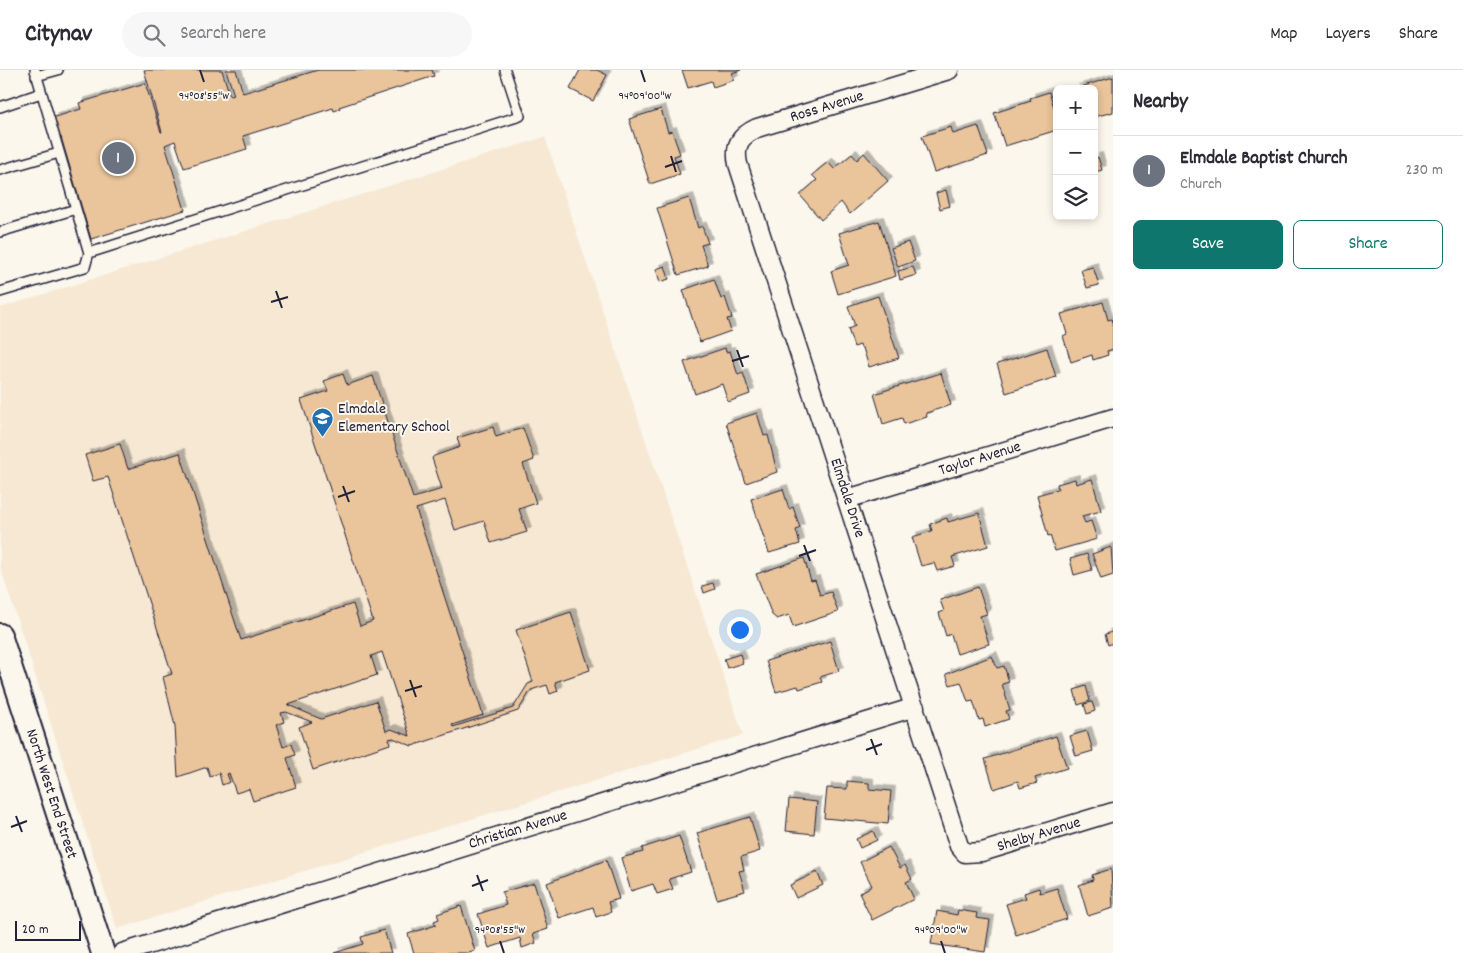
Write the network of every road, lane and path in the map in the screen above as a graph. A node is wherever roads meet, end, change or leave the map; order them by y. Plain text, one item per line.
1 (58, 70) edge
2 (505, 70) edge
3 (949, 70) edge
4 (36, 73) edge
5 (41, 94) junction
6 (0, 106) edge
7 (738, 142) joint
8 (59, 153) junction
9 (0, 170) edge
10 (76, 209) junction
11 (0, 232) edge
12 (89, 253) junction
13 (0, 292) edge
14 (1113, 418) edge
15 (847, 499) junction
16 (0, 634) edge
17 (915, 707) junction
18 (1113, 812) edge
19 (964, 853) joint
20 (103, 953) edge
21 (122, 953) edge

1 - 4 lane
2 - 12 lane
3 - 7 street, Ross Avenue
4 - 5 lane
5 - 6 lane
5 - 8 lane
7 - 15 street, Elmdale Drive
8 - 9 lane
8 - 10 lane
10 - 11 lane
10 - 12 lane
12 - 13 lane
14 - 15 street, Taylor Avenue
15 - 17 street, Elmdale Drive
16 - 20 street, North West End Street
17 - 19 street, Elmdale Drive
17 - 21 street, Christian Avenue
18 - 19 street, Shelby Avenue

